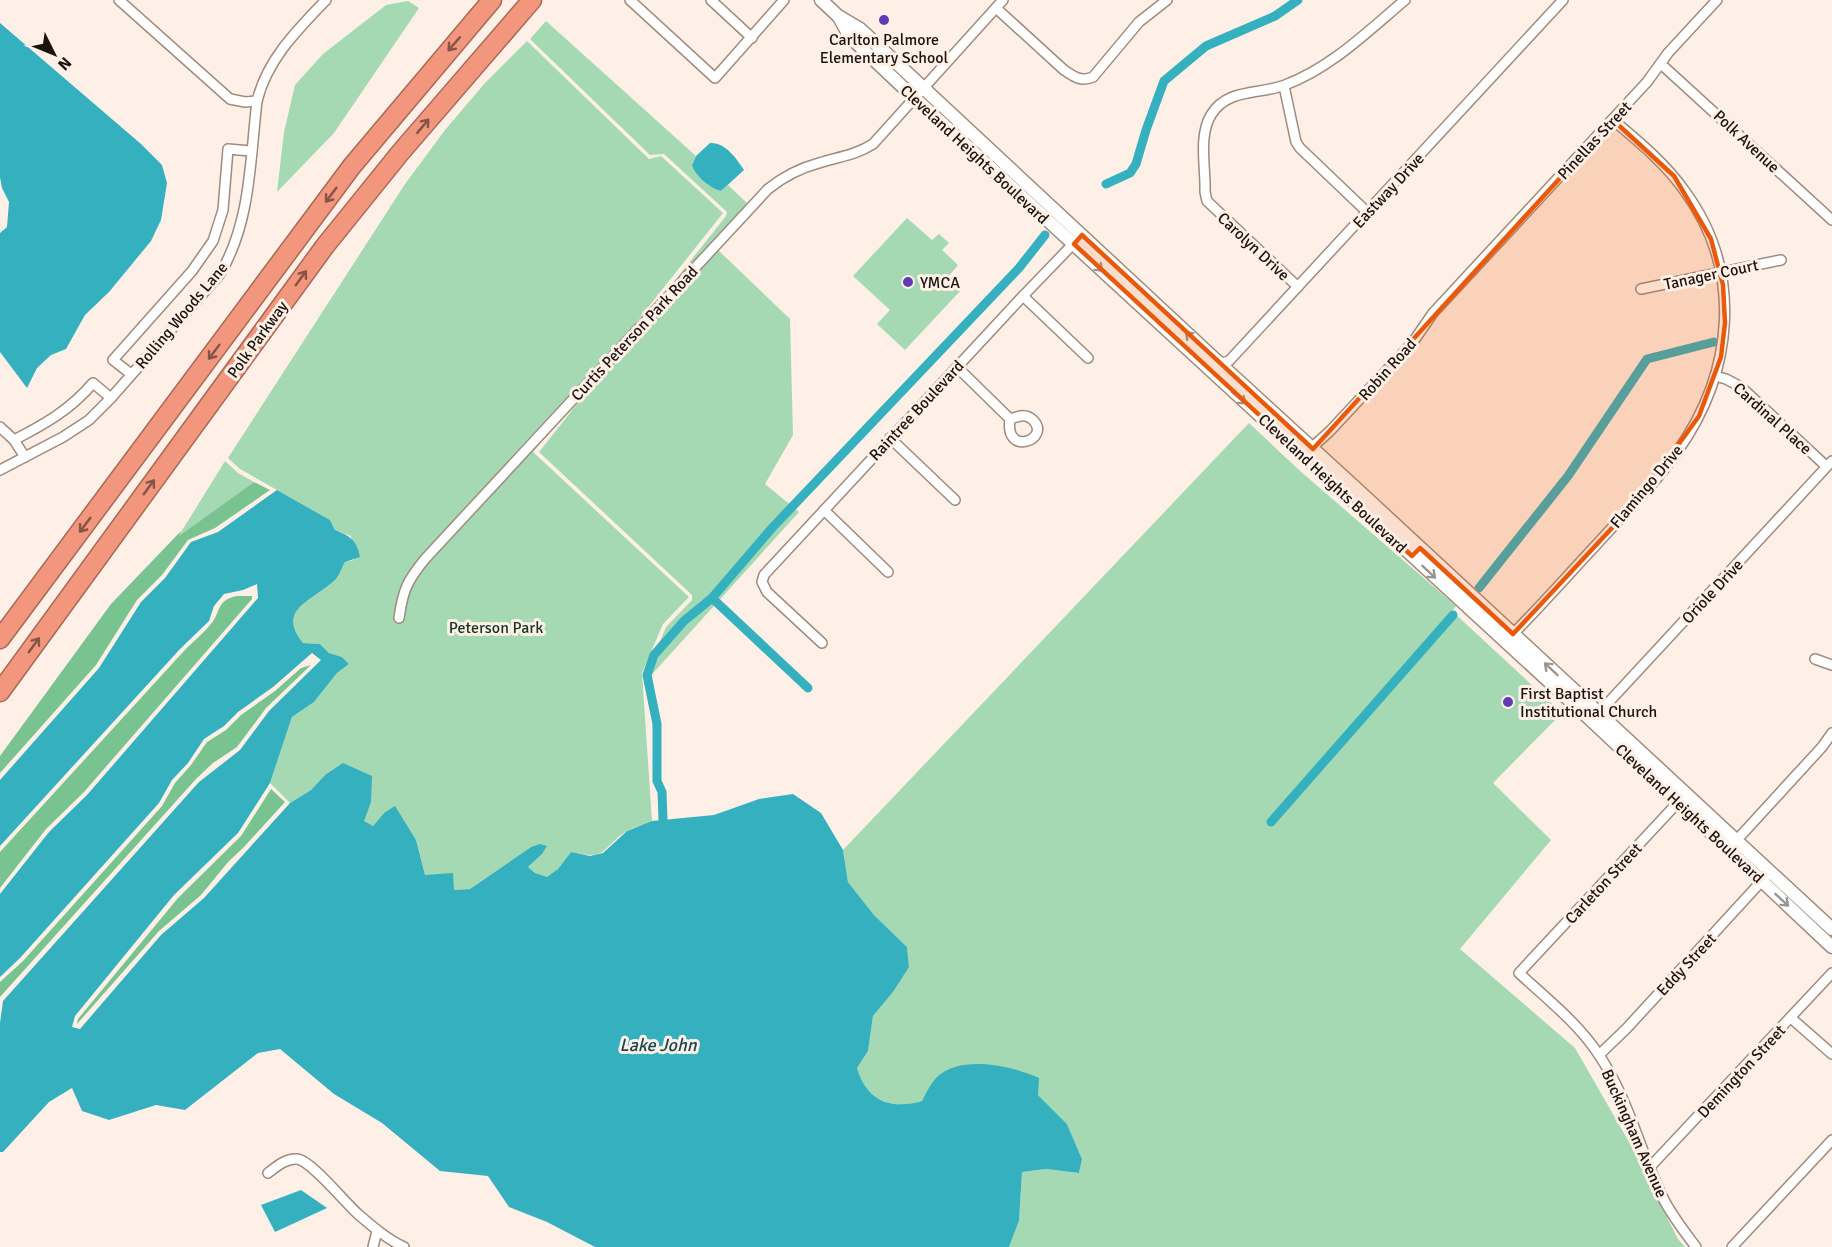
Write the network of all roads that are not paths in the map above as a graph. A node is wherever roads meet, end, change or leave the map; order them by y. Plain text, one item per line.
1 (119, 0) edge
2 (326, 0) edge
3 (492, 0) edge
4 (532, 0) edge
5 (630, 0) edge
6 (711, 0) edge
7 (784, 0) edge
8 (821, 0) edge
9 (1003, 0) edge
10 (1167, 0) edge
11 (1405, 0) edge
12 (1717, 0) edge
13 (1560, 1) edge
14 (996, 8) junction
15 (838, 16) junction
16 (752, 38) junction
17 (1661, 64) junction
18 (1284, 86) junction
19 (923, 88) junction
20 (914, 98) junction
21 (257, 101) junction
22 (1613, 120) junction
23 (251, 151) junction
24 (1367, 212) junction
25 (1832, 220) edge
26 (1078, 240) junction
27 (1781, 260) dead end
28 (1720, 271) junction
29 (1467, 277) joint
30 (1298, 287) junction
31 (1641, 289) dead end
32 (1023, 296) junction
33 (1088, 358) dead end
34 (1219, 363) junction
35 (1204, 366) junction
36 (957, 367) junction
37 (131, 374) junction
38 (1715, 376) junction
39 (111, 398) junction
40 (1011, 418) dead end
41 (0, 427) edge
42 (890, 438) junction
43 (14, 440) junction
44 (1307, 452) junction
45 (25, 457) junction
46 (1829, 464) edge
47 (0, 470) edge
48 (955, 500) dead end
49 (824, 510) junction
50 (888, 572) dead end
51 (399, 618) dead end
52 (1509, 638) junction
53 (0, 639) edge
54 (822, 643) dead end
55 (1815, 659) dead end
56 (1832, 665) edge
57 (0, 692) edge
58 (1596, 717) junction
59 (1832, 733) edge
60 (1683, 798) junction
61 (1733, 844) junction
62 (1766, 876) junction
63 (1832, 929) edge
64 (1832, 947) edge
65 (1519, 972) joint
66 (1832, 973) edge
67 (1791, 1018) junction
68 (1832, 1054) edge
69 (1599, 1055) junction
70 (1832, 1140) edge
71 (1650, 1167) junction
72 (268, 1173) dead end
73 (377, 1231) junction
74 (373, 1247) edge
75 (404, 1247) edge
76 (1696, 1247) edge
77 (1732, 1247) edge

1 - 21 street
2 - 21 street, Rolling Woods Lane
3 -> 53 highway, Polk Parkway
57 -> 4 highway, Polk Parkway
5 - 16 street
6 - 16 street
7 - 16 street
8 - 15 street, Cleveland Heights Boulevard
9 - 14 street, Curtis Peterson Park Road
10 - 14 street
11 - 18 street, Carolyn Drive
12 - 17 street, Pinellas Street
13 - 24 street, Eastway Drive
14 - 19 street, Curtis Peterson Park Road
15 - 19 street, Cleveland Heights Boulevard
15 - 20 street, Cleveland Heights Boulevard
17 - 22 street, Pinellas Street
17 - 25 street, Polk Avenue
18 - 24 street
18 - 30 street, Carolyn Drive
19 - 20 street, Curtis Peterson Park Road
19 - 26 street, Cleveland Heights Boulevard
20 - 26 street, Cleveland Heights Boulevard
20 - 51 street, Curtis Peterson Park Road
21 - 23 street, Rolling Woods Lane
22 - 28 street, Flamingo Drive
22 - 29 street, Pinellas Street
23 - 37 street, Rolling Woods Lane
23 - 37 street, Rolling Woods Lane
24 - 30 street, Eastway Drive
26 - 32 street, Raintree Boulevard
34 -> 26 street, Cleveland Heights Boulevard
26 -> 35 street, Cleveland Heights Boulevard
27 - 28 street, Tanager Court
28 - 31 street, Tanager Court
28 - 38 street, Flamingo Drive
29 - 44 street, Robin Road
30 - 34 street, Eastway Drive
32 - 33 street
32 - 36 street, Raintree Boulevard
34 - 35 street, Eastway Drive
34 - 44 street, Cleveland Heights Boulevard
35 -> 44 street, Cleveland Heights Boulevard
36 - 40 street
36 - 42 street, Raintree Boulevard
37 - 39 street, Rolling Woods Lane
38 - 46 street, Cardinal Place
38 - 52 street, Flamingo Drive
39 - 43 street
39 - 45 street, Rolling Woods Lane
41 - 43 street
42 - 48 street
42 - 49 street, Raintree Boulevard
43 - 45 street
44 - 52 street, Cleveland Heights Boulevard
45 - 47 street, Rolling Woods Lane
46 - 58 street, Oriole Drive
49 - 50 street
49 - 54 street, Raintree Boulevard
52 - 58 street, Cleveland Heights Boulevard
55 - 56 street
58 - 60 street, Cleveland Heights Boulevard
59 - 61 street
60 - 61 street, Cleveland Heights Boulevard
60 - 65 street, Carleton Street
61 - 62 street, Cleveland Heights Boulevard
62 - 63 street, Cleveland Heights Boulevard
62 -> 64 street, Cleveland Heights Boulevard
62 - 69 street, Eddy Street
65 - 69 street, Buckingham Avenue
66 - 67 street, Demington Street
67 - 68 street
67 - 71 street, Demington Street
69 - 71 street, Buckingham Avenue
70 - 77 street
71 - 76 street, Buckingham Avenue
72 - 73 street
73 - 74 street
73 - 75 street

